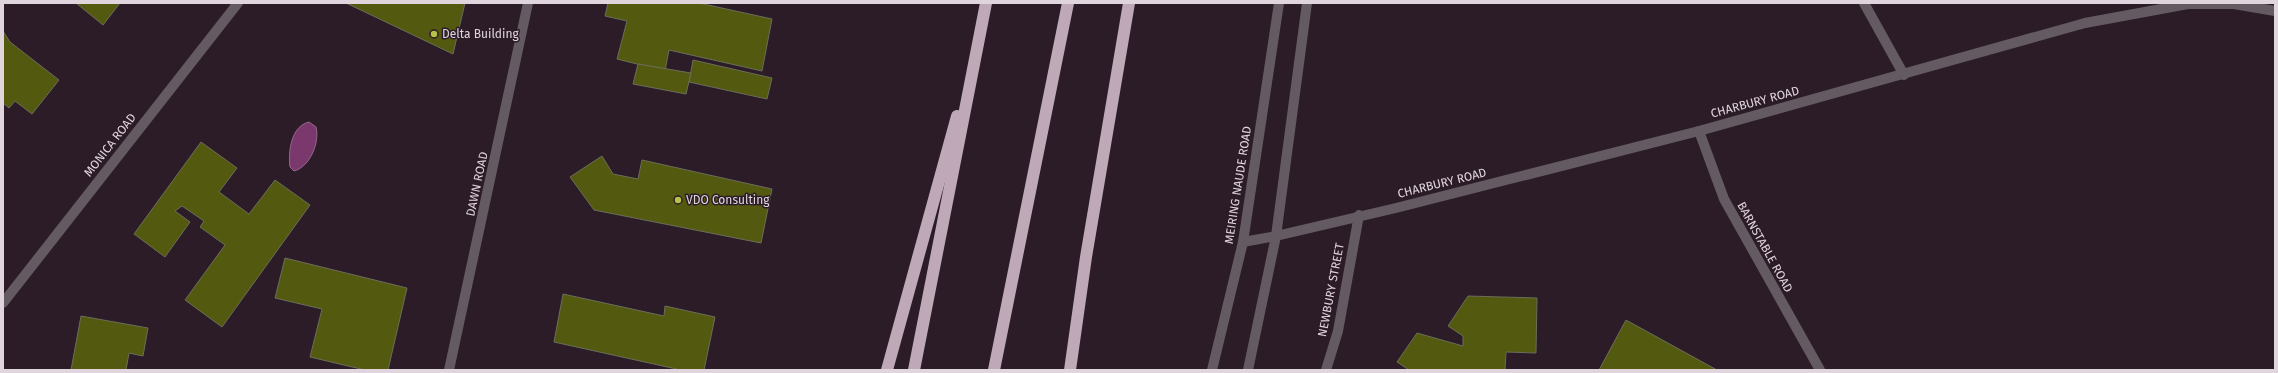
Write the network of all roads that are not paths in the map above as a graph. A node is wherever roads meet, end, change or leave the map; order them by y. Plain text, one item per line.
1 (238, 3) edge
2 (528, 3) edge
3 (986, 3) edge
4 (1068, 3) edge
5 (1129, 3) edge
6 (1279, 3) edge
7 (1306, 3) edge
8 (1864, 3) edge
9 (2275, 11) edge
10 (983, 18) junction
11 (1904, 75) junction
12 (1699, 131) junction
13 (1359, 215) junction
14 (1276, 236) junction
15 (1243, 242) junction
16 (3, 303) edge
17 (449, 370) edge
18 (888, 370) edge
19 (914, 370) edge
20 (994, 370) edge
21 (1070, 370) edge
22 (1212, 370) edge
23 (1248, 370) edge
24 (1326, 370) edge
25 (1820, 370) edge

1 - 16 street, MONICA ROAD
2 - 17 street, DAWN ROAD
3 - 10 highway
4 - 20 highway
5 - 21 highway
6 - 15 street, MEIRING NAUDE ROAD
7 - 14 street
8 - 11 street
9 - 11 street, CHARBURY ROAD
10 - 18 highway
10 - 19 highway
11 - 12 street, CHARBURY ROAD
12 - 13 street, CHARBURY ROAD
12 - 25 street, BARNSTABLE ROAD
13 - 14 street, CHARBURY ROAD
13 - 24 street, NEWBURY STREET
14 - 15 street, CHARBURY ROAD
14 - 23 street
15 - 22 street, MEIRING NAUDE ROAD

